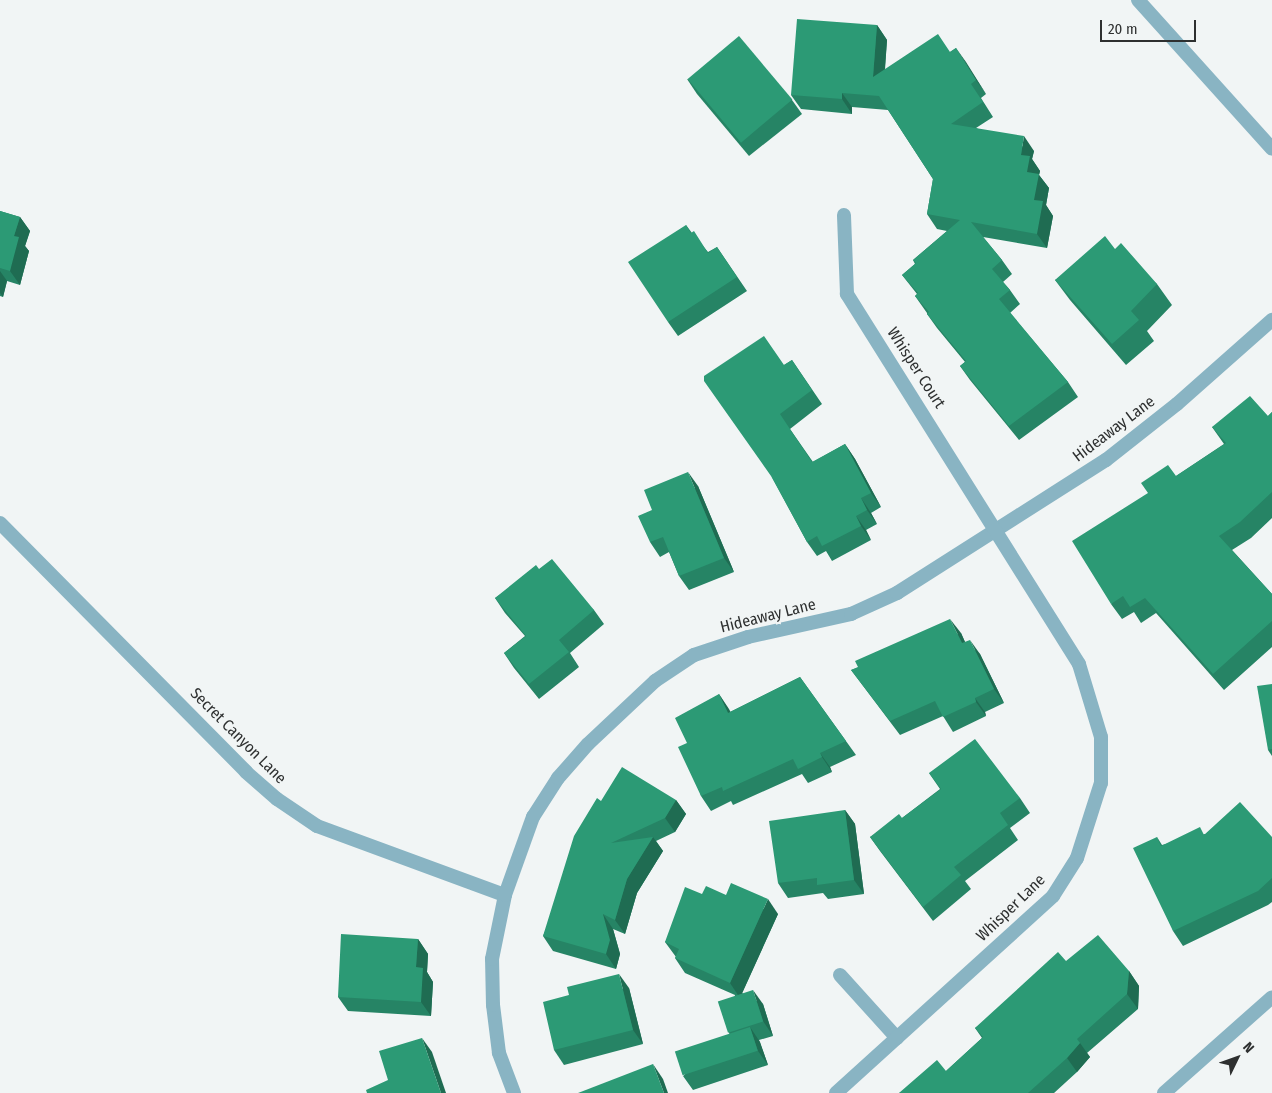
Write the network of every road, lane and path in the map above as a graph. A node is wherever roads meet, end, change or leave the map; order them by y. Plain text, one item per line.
1 (1138, 0) edge
2 (1272, 149) edge
3 (844, 215) dead end
4 (1272, 320) edge
5 (0, 522) edge
6 (997, 528) junction
7 (505, 896) junction
8 (840, 974) dead end
9 (1272, 997) edge
10 (897, 1038) junction
11 (514, 1093) edge
12 (836, 1093) edge
13 (1164, 1093) edge

1 - 2 street
3 - 6 street, Whisper Court
4 - 6 street, Hideaway Lane
5 - 7 street, Secret Canyon Lane
6 - 7 street, Hideaway Lane
6 - 10 street, Whisper Lane
7 - 11 street, Hideaway Lane
8 - 10 street
9 - 13 street
10 - 12 street, Whisper Lane

